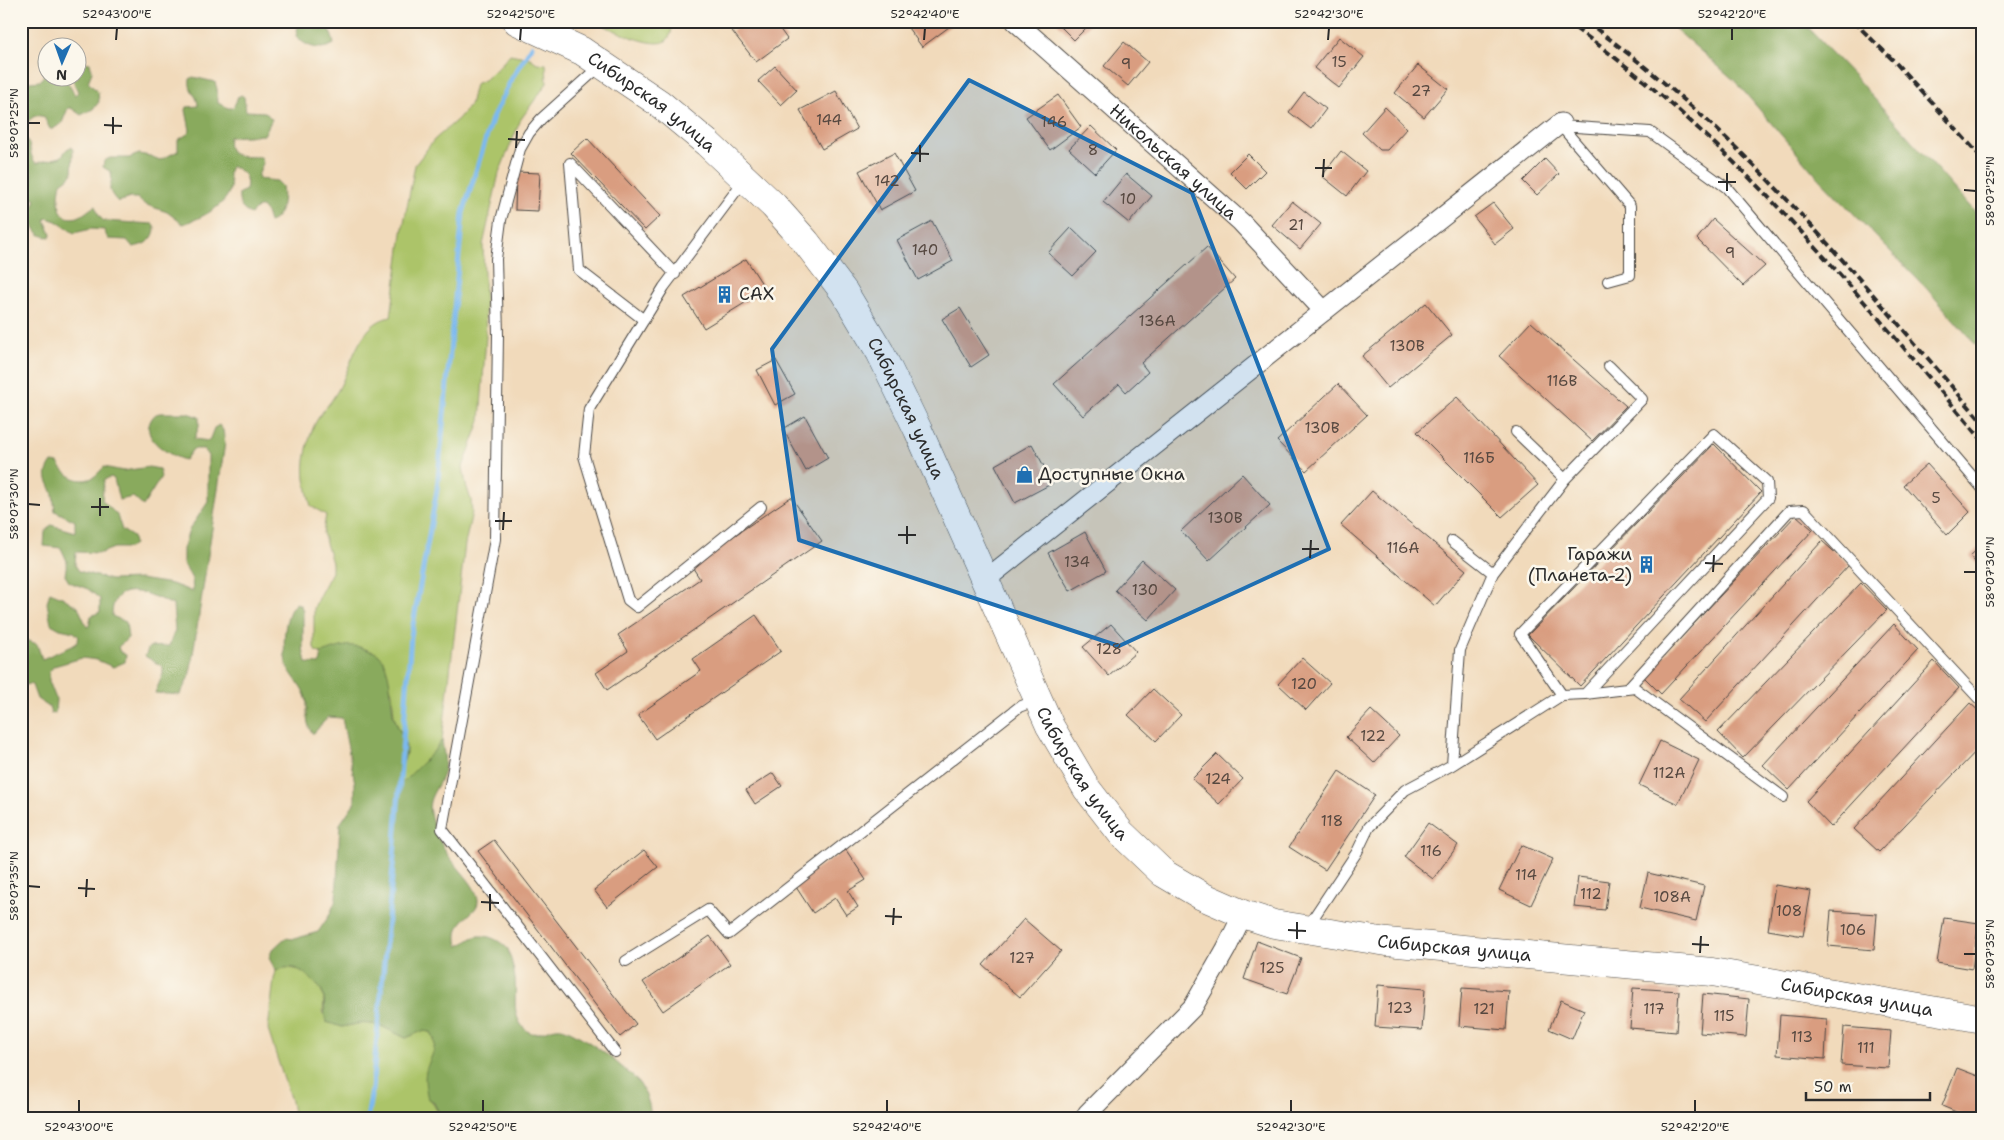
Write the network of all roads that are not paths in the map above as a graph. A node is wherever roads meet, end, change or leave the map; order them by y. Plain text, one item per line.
1 (517, 21) edge
2 (1015, 21) edge
3 (602, 64) junction
4 (1561, 125) junction
5 (746, 179) junction
6 (675, 274) junction
7 (1608, 280) dead end
8 (1324, 311) junction
9 (644, 320) junction
10 (1609, 366) dead end
11 (1516, 432) dead end
12 (1565, 479) junction
13 (1983, 489) edge
14 (761, 507) dead end
15 (1452, 542) dead end
16 (1493, 573) junction
17 (985, 580) junction
18 (1627, 689) junction
19 (1585, 694) junction
20 (1562, 695) junction
21 (1038, 700) junction
22 (1983, 703) edge
23 (1452, 765) junction
24 (1783, 797) dead end
25 (1243, 914) junction
26 (1306, 929) junction
27 (626, 962) dead end
28 (1983, 1019) edge
29 (615, 1052) dead end
30 (1087, 1119) edge

1 - 3 street, Сибирская улица
2 - 8 street, Никольская улица
3 - 5 street, Сибирская улица
3 - 29 lane
4 - 7 lane
4 - 8 street
4 - 13 lane
5 - 6 lane
5 - 17 street, Сибирская улица
6 - 9 lane
6 - 9 lane
8 - 17 street
9 - 14 lane
10 - 12 lane
11 - 12 lane
12 - 16 lane
15 - 16 lane
16 - 23 lane
17 - 21 street, Сибирская улица
18 - 19 lane
18 - 22 lane
18 - 24 lane
19 - 20 lane
19 - 20 lane
20 - 23 lane
21 - 25 street, Сибирская улица
21 - 27 lane
23 - 26 lane
25 - 26 street, Сибирская улица
25 - 30 street
26 - 28 street, Сибирская улица

